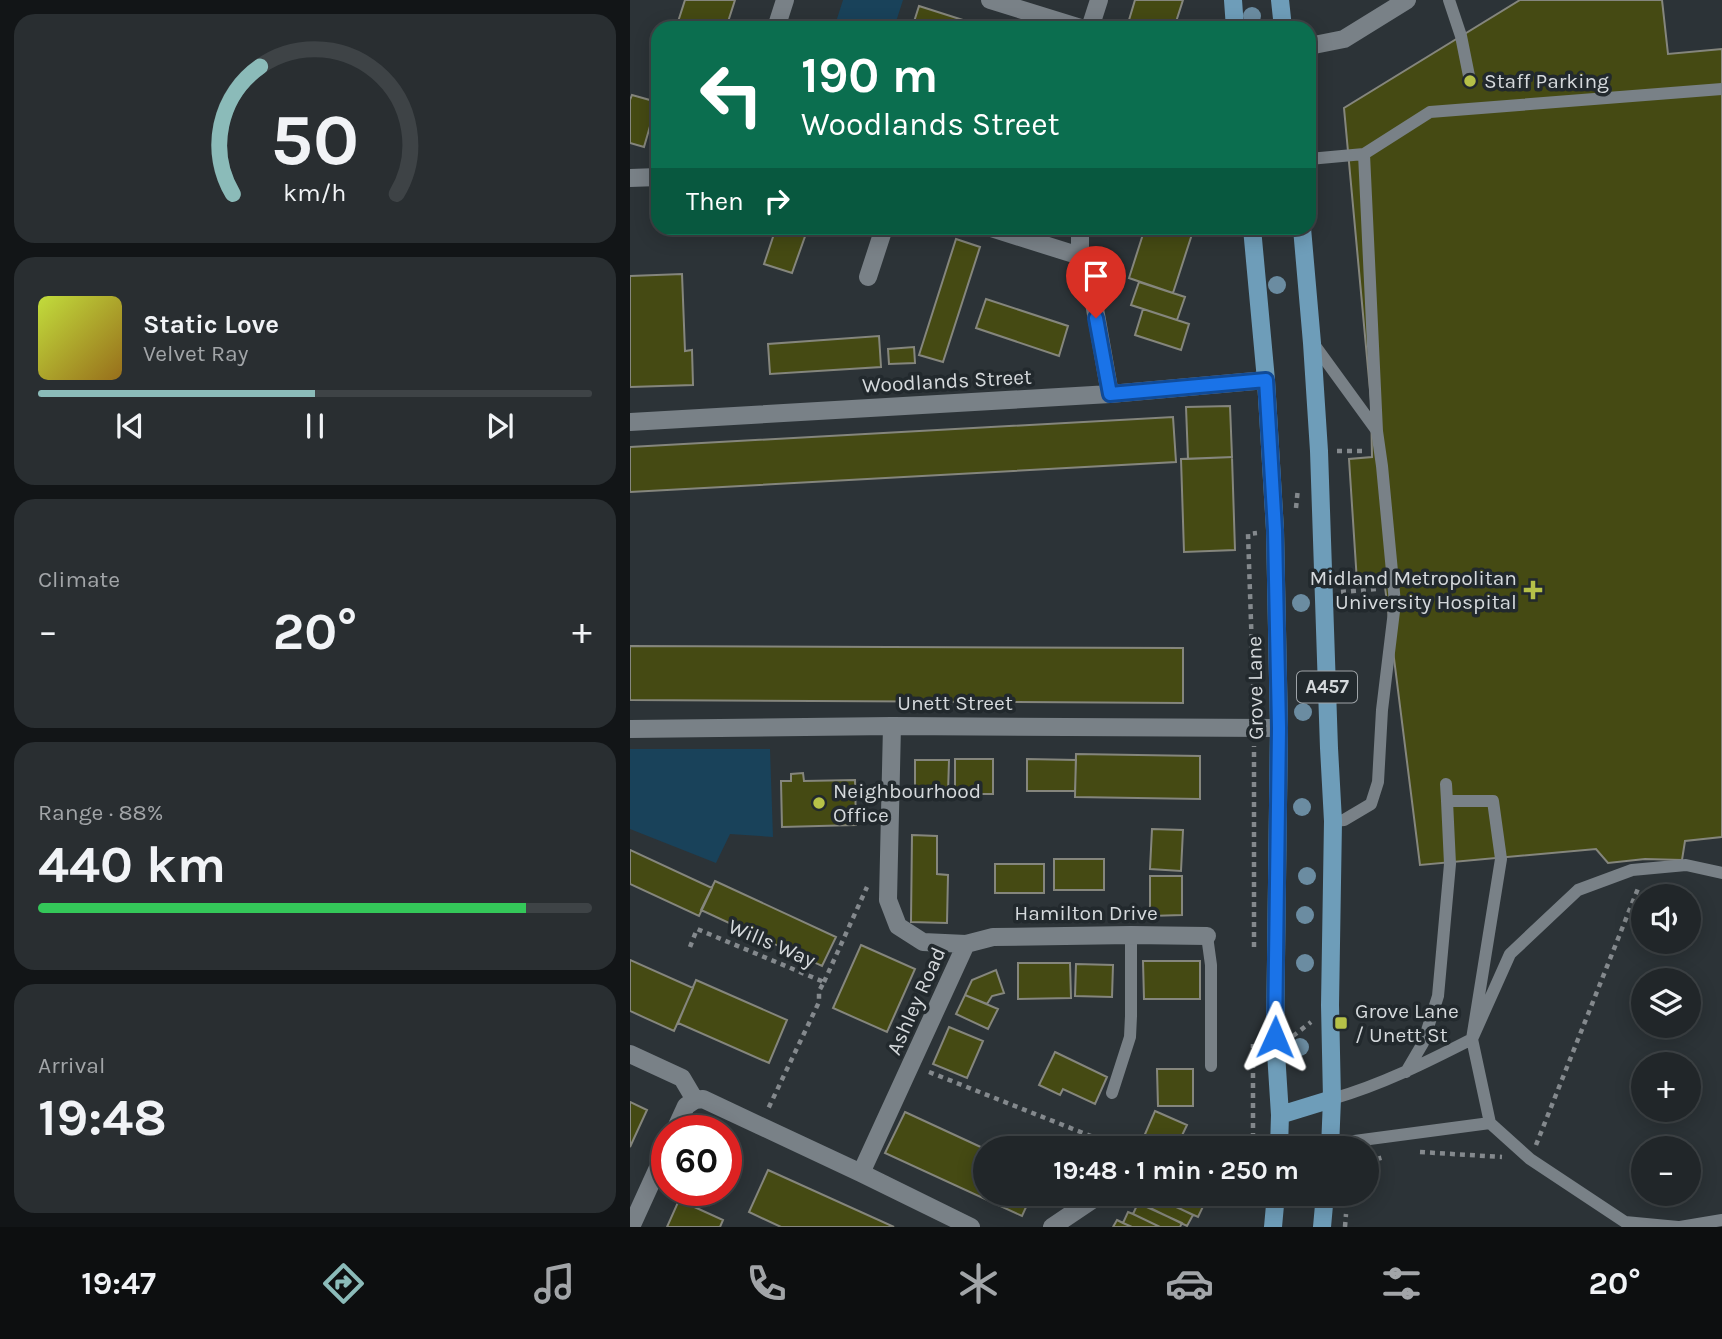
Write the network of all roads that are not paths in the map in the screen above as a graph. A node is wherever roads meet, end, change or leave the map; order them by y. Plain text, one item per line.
1 (785, 0) edge
2 (990, 0) edge
3 (1099, 0) edge
4 (1233, 0) edge
5 (1280, 0) edge
6 (1407, 0) edge
7 (1448, 0) edge
8 (778, 21) edge
9 (1058, 21) edge
10 (1092, 21) edge
11 (1234, 21) edge
12 (1282, 21) edge
13 (1316, 45) edge
14 (1470, 80) dead end
15 (1722, 89) edge
16 (1364, 154) junction
17 (1316, 158) edge
18 (651, 177) edge
19 (630, 178) edge
20 (882, 235) edge
21 (1013, 235) edge
22 (1080, 235) edge
23 (1253, 235) edge
24 (1303, 235) edge
25 (1080, 256) junction
26 (868, 277) dead end
27 (1312, 343) junction
28 (1266, 380) junction
29 (1110, 394) junction
30 (630, 422) edge
31 (1377, 431) junction
32 (892, 726) junction
33 (1279, 728) junction
34 (630, 729) edge
35 (1446, 784) dead end
36 (1447, 801) junction
37 (1333, 821) junction
38 (1722, 873) edge
39 (1130, 935) junction
40 (1207, 936) joint
41 (966, 944) junction
42 (1472, 1039) junction
43 (630, 1054) edge
44 (1211, 1066) dead end
45 (1406, 1072) junction
46 (1112, 1093) dead end
47 (1332, 1099) junction
48 (695, 1100) junction
49 (682, 1115) edge
50 (1280, 1115) junction
51 (1490, 1123) junction
52 (1279, 1136) edge
53 (1330, 1136) edge
54 (1379, 1138) edge
55 (861, 1173) junction
56 (651, 1183) edge
57 (1083, 1206) edge
58 (1275, 1206) edge
59 (1324, 1206) edge
60 (1722, 1220) edge
61 (631, 1227) edge
62 (971, 1227) edge
63 (1052, 1227) edge
64 (1273, 1227) edge
65 (1322, 1227) edge
66 (1679, 1227) edge

1 - 8 street
2 - 9 street
3 - 10 street
4 - 11 main road
5 - 12 main road
6 - 13 street
7 - 14 lane
15 - 16 lane
16 - 17 lane
16 - 31 lane
18 - 19 street
20 - 26 street
21 - 25 street
22 - 25 street
23 - 28 main road, Grove Lane / A457
24 - 27 main road, A457
25 - 29 street
27 - 31 lane
27 - 37 main road, A457
28 - 29 street, Woodlands Street
28 - 33 main road, Grove Lane / A457
29 - 30 street, Woodlands Street
31 - 37 lane
32 - 33 street, Unett Street
32 - 34 street, Unett Street
32 - 41 street, Ashley Road
33 - 50 main road, Grove Lane / A457
35 - 36 lane
36 - 42 lane
36 - 45 lane
37 - 47 main road, A457
38 - 42 lane
39 - 40 street, Hamilton Drive
39 - 41 street, Hamilton Drive
39 - 46 lane
40 - 44 lane
41 - 55 street, Ashley Road
42 - 45 lane
42 - 51 lane
43 - 48 street
45 - 47 lane
47 - 50 main road
47 - 53 main road, A457
48 - 49 street
48 - 55 street
50 - 52 main road, Grove Lane / A457
51 - 54 lane
51 - 66 lane
55 - 62 street
56 - 61 street
57 - 63 street
58 - 64 main road
59 - 65 main road
60 - 66 lane

